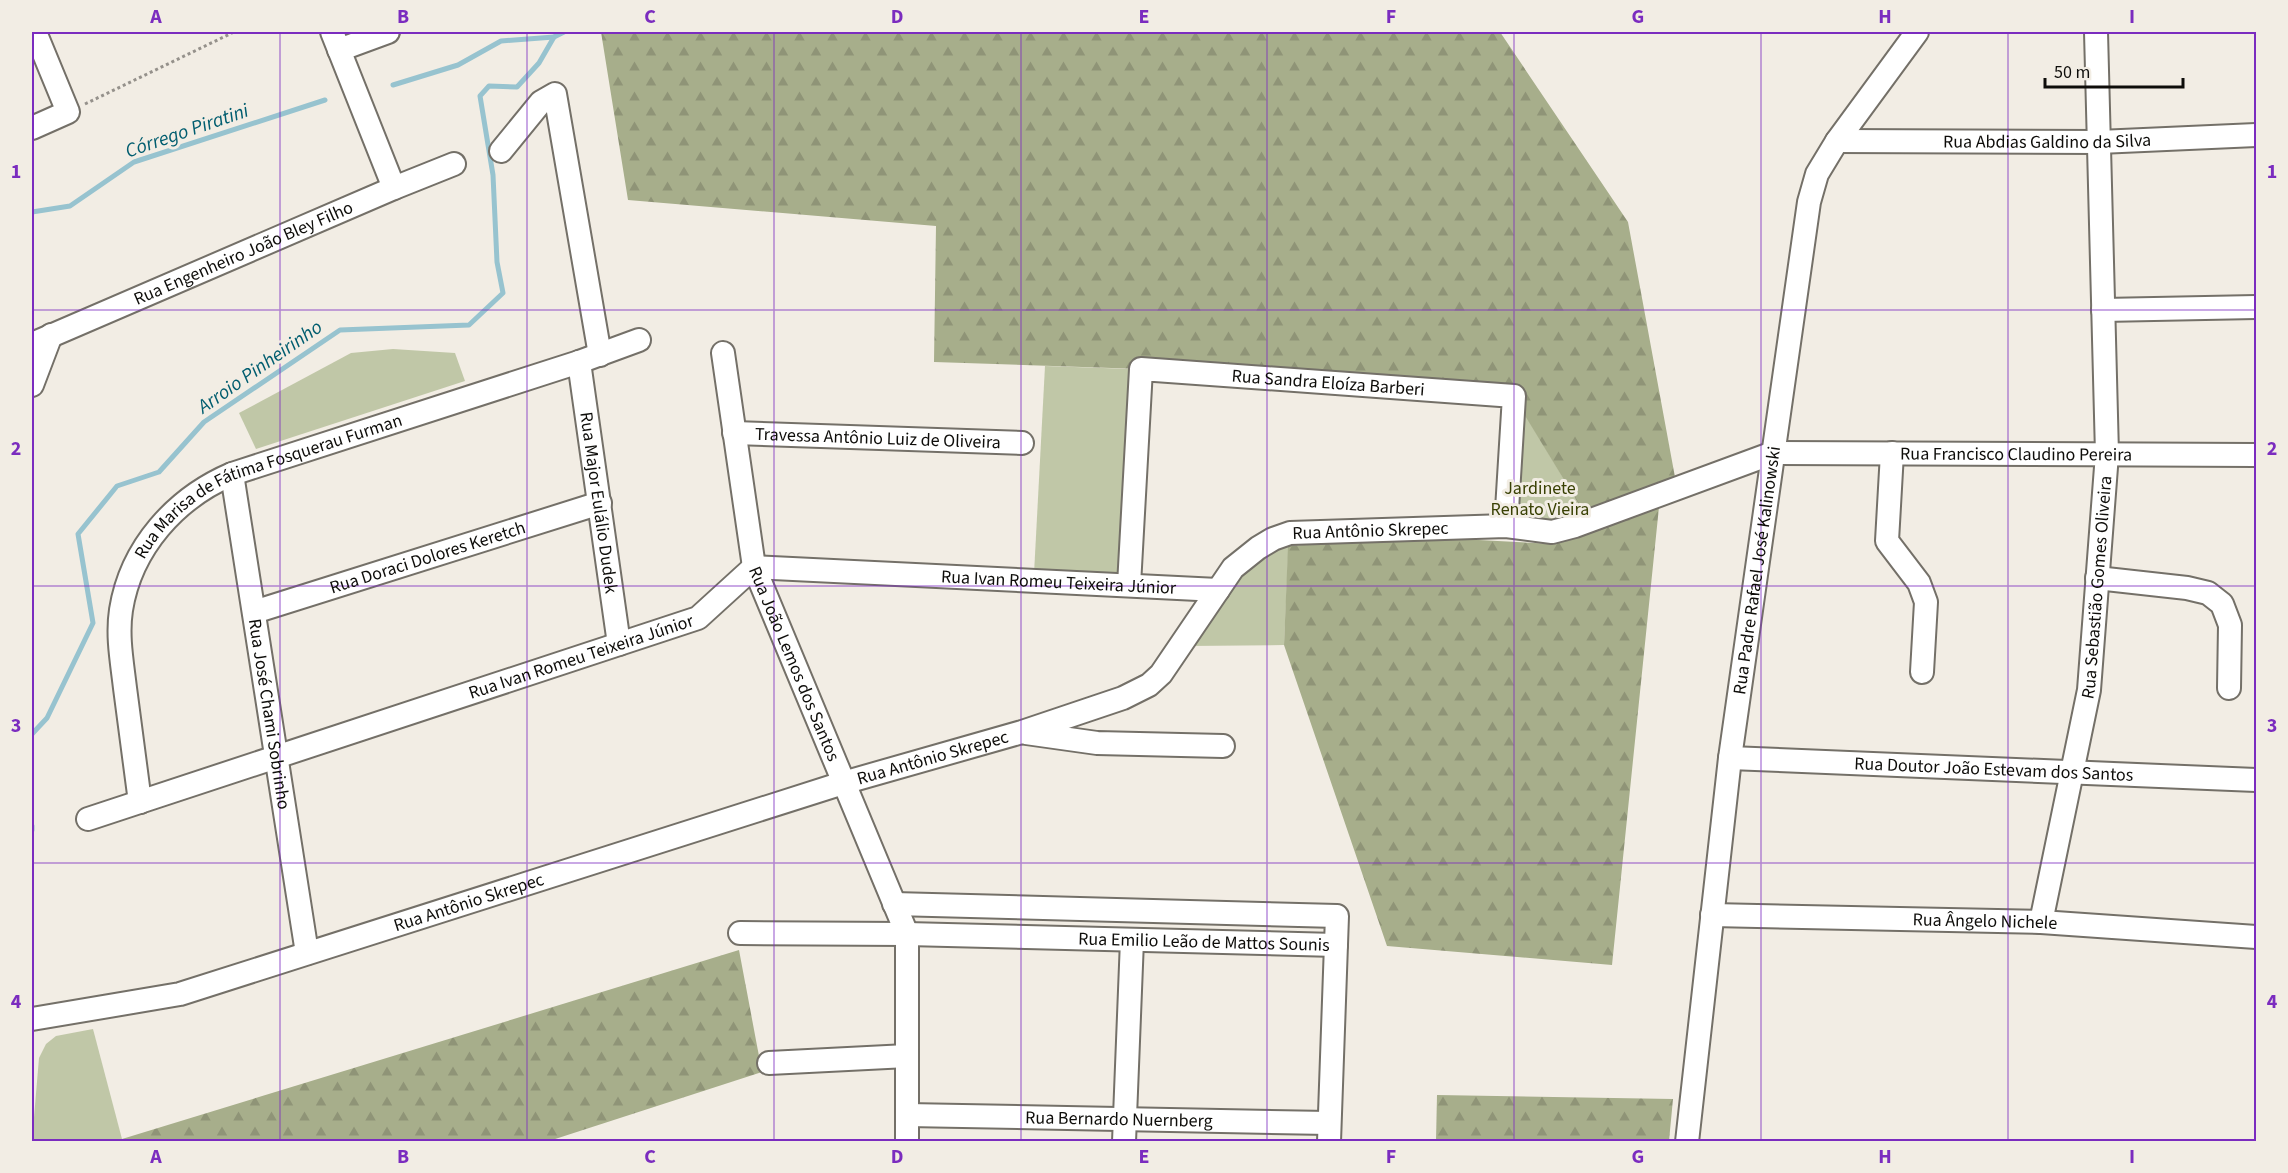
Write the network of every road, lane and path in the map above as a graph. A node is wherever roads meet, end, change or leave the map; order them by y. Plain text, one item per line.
1 (35, 32) edge
2 (234, 32) edge
3 (388, 32) edge
4 (1917, 32) edge
5 (2096, 32) edge
6 (336, 41) edge
7 (68, 112) junction
8 (32, 128) edge
9 (2256, 135) edge
10 (1837, 141) junction
11 (2099, 142) junction
12 (501, 151) dead end
13 (454, 164) dead end
14 (394, 188) junction
15 (2256, 307) edge
16 (2103, 310) junction
17 (41, 340) edge
18 (639, 340) dead end
19 (723, 353) dead end
20 (589, 359) junction
21 (32, 385) edge
22 (734, 433) junction
23 (1022, 443) dead end
24 (1773, 453) junction
25 (1892, 453) junction
26 (2107, 454) junction
27 (2256, 455) edge
28 (232, 474) junction
29 (600, 503) junction
30 (1506, 526) junction
31 (754, 567) junction
32 (2097, 578) junction
33 (1129, 585) junction
34 (1218, 590) junction
35 (254, 612) junction
36 (619, 644) junction
37 (1922, 672) dead end
38 (2229, 688) dead end
39 (1022, 732) junction
40 (1223, 746) dead end
41 (276, 757) junction
42 (1730, 759) junction
43 (2072, 772) junction
44 (2256, 780) edge
45 (843, 783) junction
46 (140, 802) junction
47 (88, 819) dead end
48 (894, 904) junction
49 (1045, 908) junction
50 (1712, 915) junction
51 (2041, 922) junction
52 (740, 933) dead end
53 (907, 934) junction
54 (2256, 937) edge
55 (1044, 938) junction
56 (1132, 940) junction
57 (1336, 945) junction
58 (307, 953) junction
59 (32, 1019) edge
60 (907, 1056) junction
61 (769, 1063) dead end
62 (907, 1115) junction
63 (1124, 1130) edge
64 (1329, 1132) edge
65 (907, 1142) edge
66 (1687, 1142) edge

1 - 7 street
2 - 7 path
3 - 6 street
4 - 10 street, Rua Padre Rafael José Kalinowski
5 - 11 street, Rua Sebastião Gomes Oliveira
6 - 14 street
7 - 8 street
9 - 11 street, Rua Abdias Galdino da Silva
10 - 11 street, Rua Abdias Galdino da Silva
10 - 24 street, Rua Padre Rafael José Kalinowski
11 - 16 street, Rua Sebastião Gomes Oliveira
12 - 20 street, Rua Major Eulálio Dudek
13 - 14 street, Rua Engenheiro João Bley Filho
14 - 17 street, Rua Engenheiro João Bley Filho
15 - 16 street
16 - 26 street, Rua Sebastião Gomes Oliveira
17 - 21 street
18 - 20 street, Rua Marisa de Fátima Fosquerau Furman
19 - 22 street, Rua João Lemos dos Santos
20 - 28 street, Rua Marisa de Fátima Fosquerau Furman
20 - 29 street, Rua Major Eulálio Dudek
22 - 23 street, Travessa Antônio Luiz de Oliveira
22 - 31 street, Rua João Lemos dos Santos
24 - 25 street, Rua Francisco Claudino Pereira
24 - 30 street, Rua Antônio Skrepec
24 - 42 street, Rua Padre Rafael José Kalinowski
25 - 26 street, Rua Francisco Claudino Pereira
25 - 37 street
26 - 27 street, Rua Francisco Claudino Pereira
26 - 32 street, Rua Sebastião Gomes Oliveira
28 - 35 street, Rua José Chami Sobrinho
28 - 46 street, Rua Marisa de Fátima Fosquerau Furman
29 - 35 street, Rua Doraci Dolores Keretch
29 - 36 street, Rua Major Eulálio Dudek
30 - 33 street, Rua Sandra Eloíza Barberi
30 - 34 street, Rua Antônio Skrepec
31 - 33 street, Rua Ivan Romeu Teixeira Júnior
31 - 36 street, Rua Ivan Romeu Teixeira Júnior
31 - 45 street, Rua João Lemos dos Santos
32 - 38 street
32 - 43 street, Rua Sebastião Gomes Oliveira
33 - 34 street, Rua Ivan Romeu Teixeira Júnior
34 - 39 street, Rua Antônio Skrepec
35 - 41 street, Rua José Chami Sobrinho
36 - 41 street, Rua Ivan Romeu Teixeira Júnior
39 - 40 street
39 - 45 street, Rua Antônio Skrepec
41 - 46 street, Rua Ivan Romeu Teixeira Júnior
41 - 58 street, Rua José Chami Sobrinho
42 - 43 street, Rua Doutor João Estevam dos Santos
42 - 50 street, Rua Padre Rafael José Kalinowski
43 - 44 street, Rua Doutor João Estevam dos Santos
43 - 51 street, Rua Sebastião Gomes Oliveira
45 - 48 street, Rua João Lemos dos Santos
45 - 58 street, Rua Antônio Skrepec
46 - 47 street, Rua Ivan Romeu Teixeira Júnior
48 - 49 street, Rua Emilio Leão de Mattos Sounis
48 - 53 street, Rua João Lemos dos Santos
49 - 55 street
49 - 57 street, Rua Emilio Leão de Mattos Sounis
50 - 51 street, Rua Ângelo Nichele
50 - 66 street, Rua Padre Rafael José Kalinowski
51 - 54 street, Rua Ângelo Nichele
52 - 53 street, Rua Emilio Leão de Mattos Sounis
53 - 55 street, Rua Emilio Leão de Mattos Sounis
53 - 60 street, Rua João Lemos dos Santos
55 - 56 street, Rua Emilio Leão de Mattos Sounis
56 - 57 street, Rua Emilio Leão de Mattos Sounis
56 - 63 street
57 - 64 street
58 - 59 street, Rua Antônio Skrepec
60 - 61 street
60 - 62 street, Rua João Lemos dos Santos
62 - 63 street, Rua Bernardo Nuernberg
62 - 65 street, Rua João Lemos dos Santos
63 - 64 street, Rua Bernardo Nuernberg

